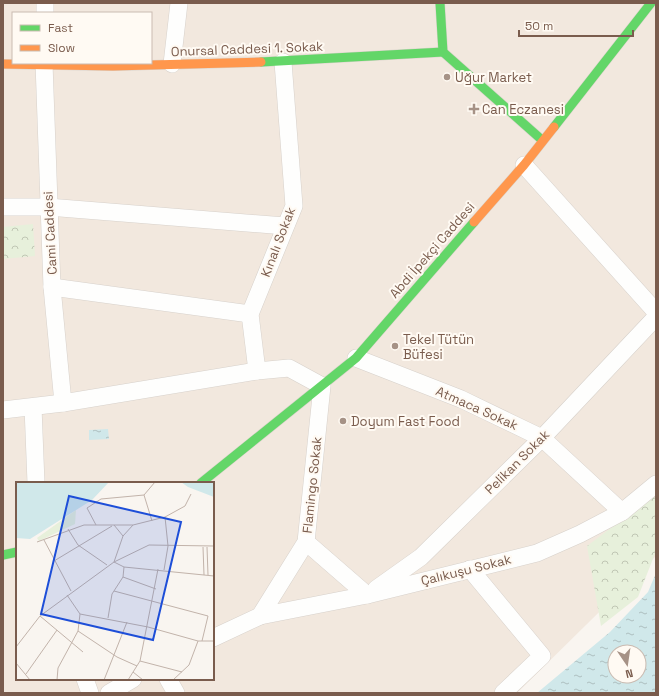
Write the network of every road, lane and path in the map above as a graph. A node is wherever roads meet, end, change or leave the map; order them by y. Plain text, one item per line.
1 (179, 3) edge
2 (440, 3) edge
3 (651, 3) edge
4 (443, 52) junction
5 (283, 62) junction
6 (3, 64) edge
7 (44, 64) edge
8 (172, 64) junction
9 (542, 140) junction
10 (524, 165) junction
11 (3, 207) edge
12 (48, 207) junction
13 (285, 226) junction
14 (52, 287) junction
15 (656, 312) edge
16 (250, 314) junction
17 (656, 318) edge
18 (356, 358) junction
19 (257, 371) junction
20 (322, 386) junction
21 (63, 403) junction
22 (33, 407) junction
23 (3, 410) edge
24 (542, 438) junction
25 (36, 482) edge
26 (202, 482) edge
27 (656, 484) edge
28 (622, 512) junction
29 (306, 542) junction
30 (16, 552) edge
31 (3, 555) edge
32 (470, 569) junction
33 (367, 595) junction
34 (260, 616) junction
35 (214, 638) edge
36 (85, 680) edge
37 (130, 680) edge
38 (169, 680) edge
39 (90, 693) edge
40 (109, 693) edge
41 (176, 693) edge
42 (503, 693) edge

1 - 8 street
2 - 4 main road
3 - 9 main road, Abdi İpekçi Caddesi
4 - 5 main road, Onursal Caddesi 1. Sokak
4 - 9 main road
5 - 8 main road, Onursal Caddesi 1. Sokak
5 - 13 street, Kınalı Sokak
6 - 7 main road, Onursal Caddesi 1. Sokak
7 - 8 main road, Onursal Caddesi 1. Sokak
7 - 12 street, Cami Caddesi
9 - 10 main road, Abdi İpekçi Caddesi
10 - 15 street
10 - 18 main road, Abdi İpekçi Caddesi
11 - 12 street
12 - 13 street
12 - 14 street, Cami Caddesi
13 - 16 street, Kınalı Sokak
14 - 16 street
14 - 21 street, Cami Caddesi
16 - 19 street, Kınalı Sokak
17 - 24 street, Pelikan Sokak
18 - 20 main road, Abdi İpekçi Caddesi
18 - 24 street, Atmaca Sokak
19 - 20 street
19 - 21 street
20 - 26 main road, Abdi İpekçi Caddesi
20 - 29 street, Flamingo Sokak
21 - 22 street
22 - 23 street
22 - 25 street
24 - 28 street, Atmaca Sokak
24 - 33 street, Pelikan Sokak
27 - 28 street, Çalıkuşu Sokak
28 - 32 street, Çalıkuşu Sokak
29 - 33 street
29 - 34 street, Flamingo Sokak
30 - 31 main road
32 - 33 street, Çalıkuşu Sokak
32 - 42 street
33 - 34 street, Çalıkuşu Sokak
34 - 35 street
36 - 39 street
37 - 40 street
38 - 41 street

